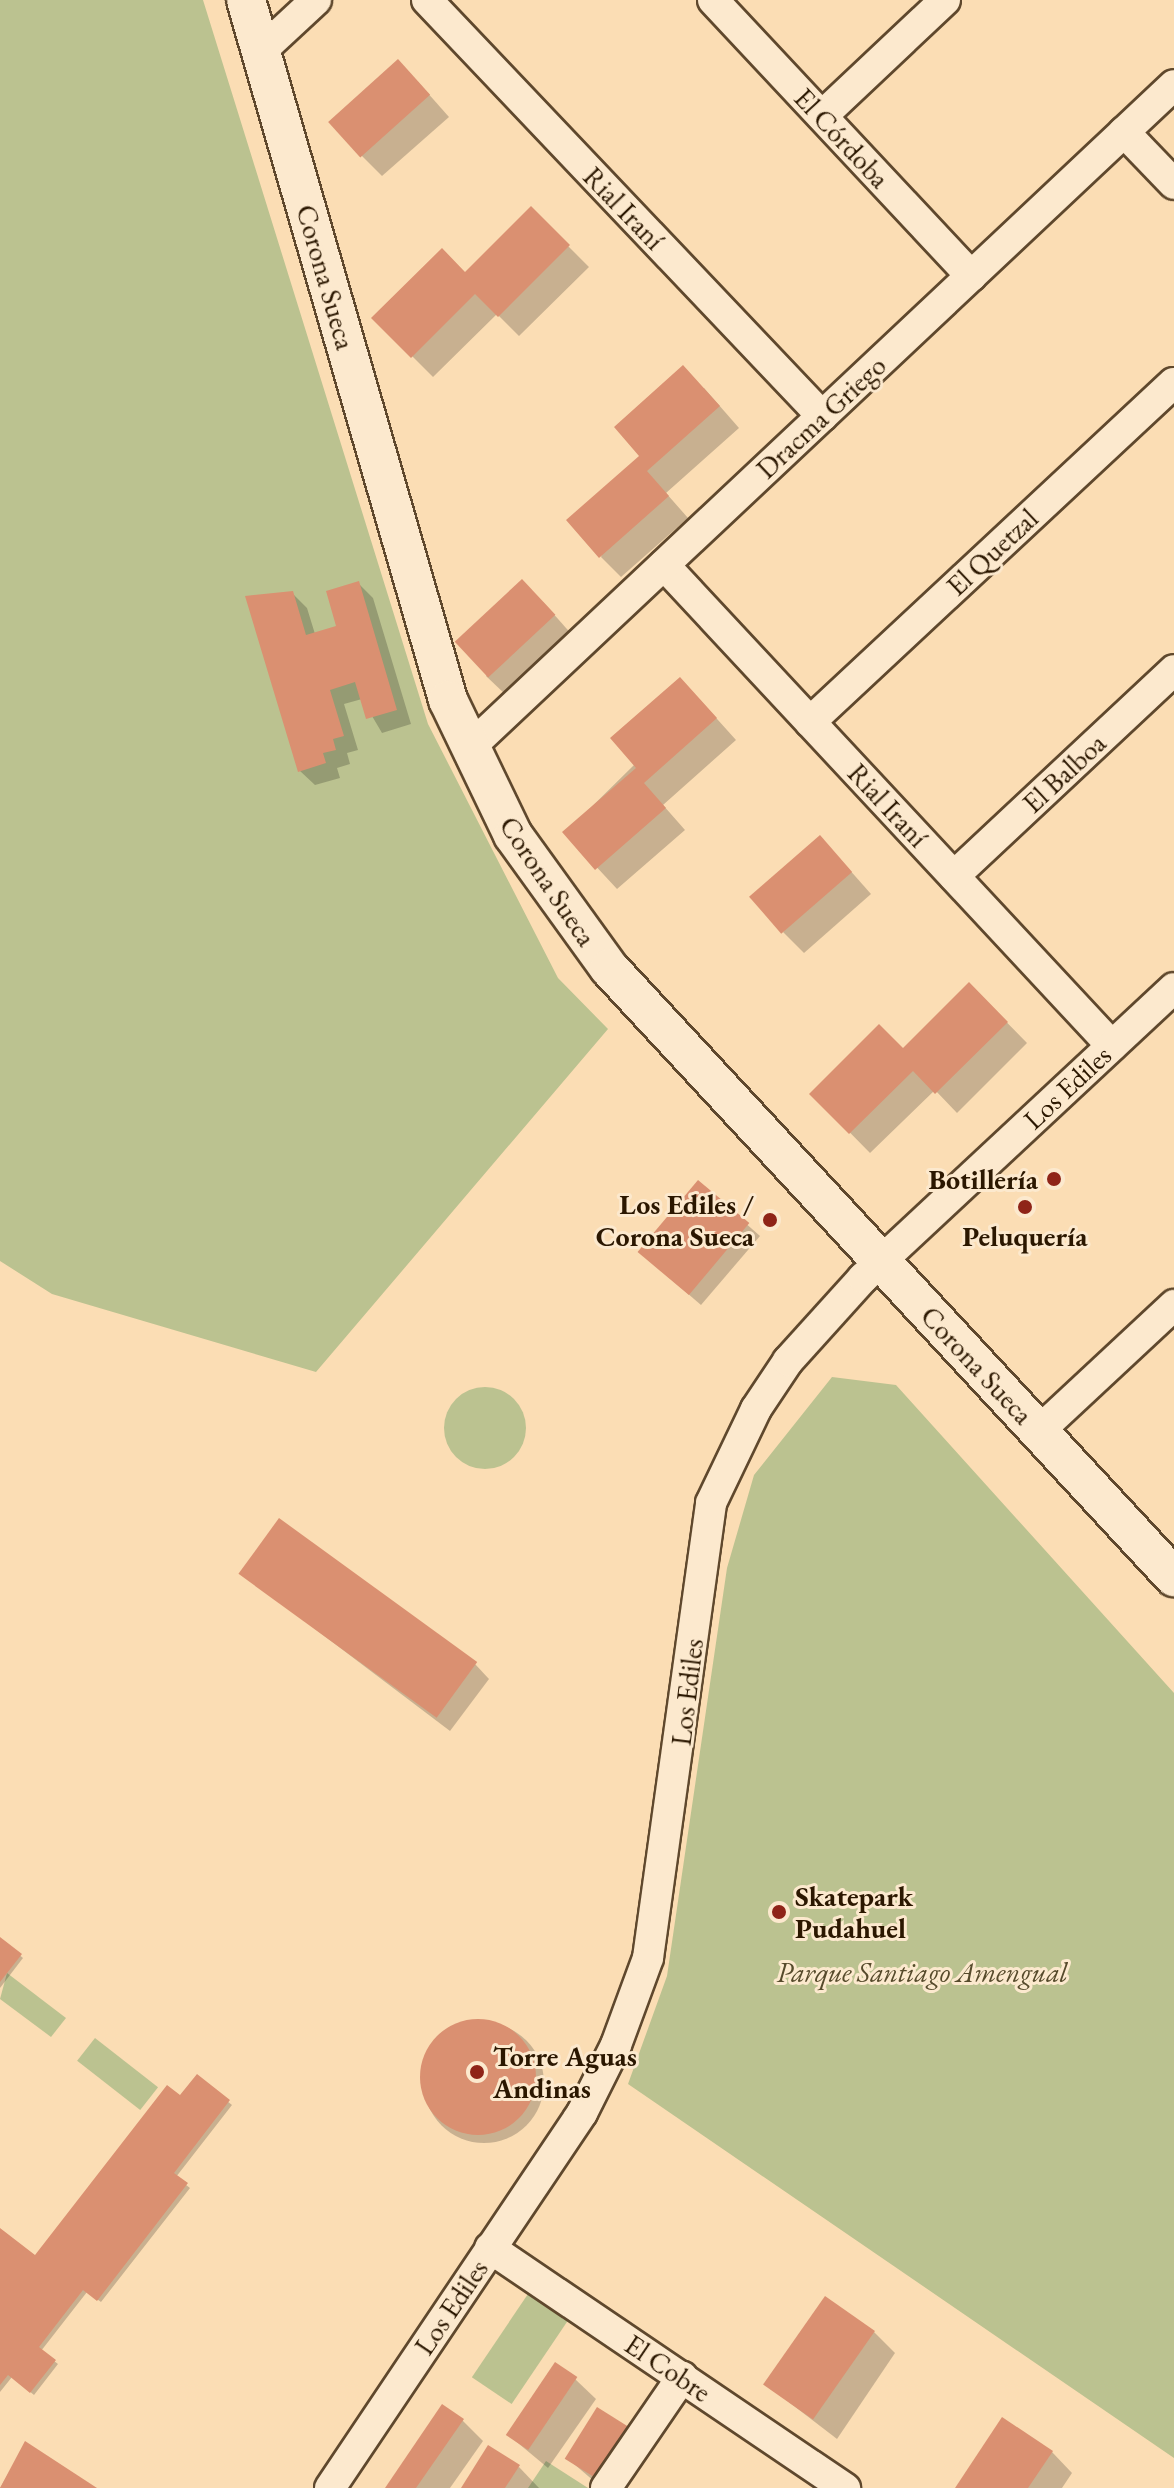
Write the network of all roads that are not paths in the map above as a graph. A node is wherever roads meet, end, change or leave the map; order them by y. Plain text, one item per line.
1 (246, 0) edge
2 (316, 0) edge
3 (427, 0) edge
4 (713, 0) edge
5 (945, 0) edge
6 (261, 51) junction
7 (1174, 85) edge
8 (822, 116) junction
9 (1124, 132) junction
10 (1174, 184) edge
11 (971, 276) junction
12 (1174, 383) edge
13 (822, 416) junction
14 (664, 565) junction
15 (1174, 670) edge
16 (810, 722) junction
17 (468, 749) junction
18 (954, 876) junction
19 (1174, 988) edge
20 (1112, 1046) junction
21 (880, 1262) junction
22 (1174, 1305) edge
23 (1039, 1431) junction
24 (1174, 1577) edge
25 (490, 2248) junction
26 (682, 2377) junction
27 (330, 2488) edge
28 (606, 2488) edge
29 (845, 2488) edge

1 - 6 street, Corona Sueca
2 - 6 street
3 - 13 street, Rial Iraní
4 - 8 street, El Córdoba
5 - 8 street
6 - 17 street, Corona Sueca
7 - 9 street, Dracma Griego
8 - 11 street, El Córdoba
9 - 10 street
9 - 11 street, Dracma Griego
11 - 13 street, Dracma Griego
12 - 16 street, El Quetzal
13 - 14 street, Dracma Griego
14 - 16 street, Rial Iraní
14 - 17 street, Dracma Griego
15 - 18 street, El Balboa
16 - 18 street, Rial Iraní
17 - 21 street, Corona Sueca
18 - 20 street, Rial Iraní
19 - 20 street, Los Ediles
20 - 21 street, Los Ediles
21 - 23 street, Corona Sueca
21 - 25 street, Los Ediles
22 - 23 street
23 - 24 street, Corona Sueca
25 - 26 street, El Cobre
25 - 27 street, Los Ediles
26 - 28 street
26 - 29 street, El Cobre

